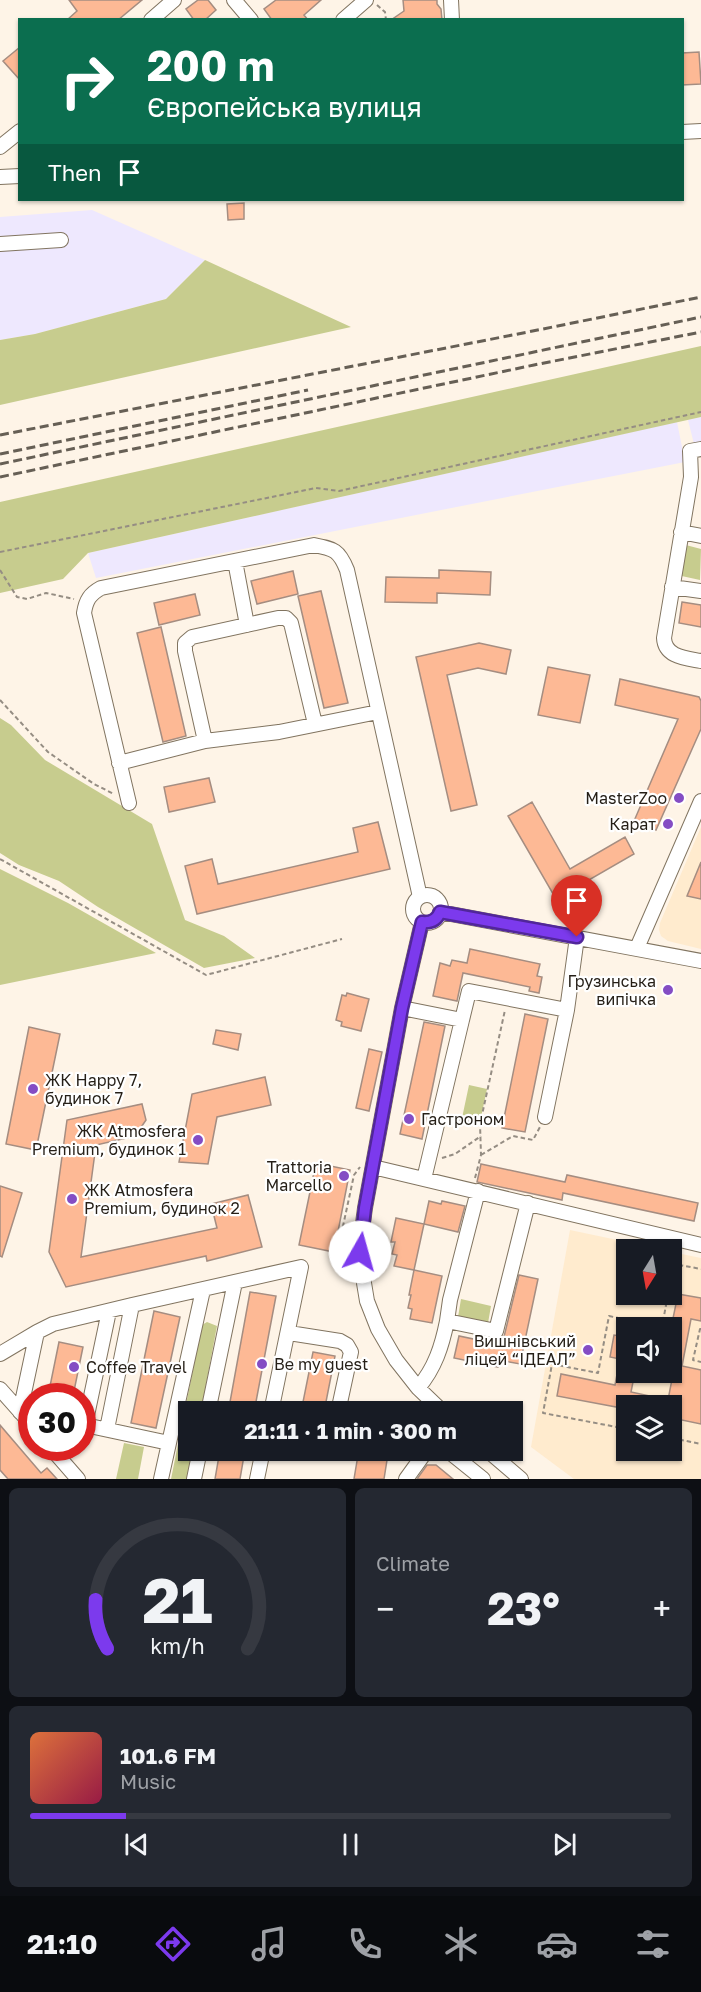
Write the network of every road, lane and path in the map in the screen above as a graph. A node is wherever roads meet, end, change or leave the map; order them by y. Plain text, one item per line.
1 (174, 0) edge
2 (234, 0) edge
3 (451, 0) edge
4 (368, 2) edge
5 (153, 18) edge
6 (249, 18) edge
7 (346, 18) edge
8 (386, 18) edge
9 (452, 18) edge
10 (701, 131) edge
11 (18, 132) edge
12 (684, 132) edge
13 (0, 147) edge
14 (18, 176) edge
15 (0, 177) edge
16 (61, 240) dead end
17 (0, 244) edge
18 (701, 411) edge
19 (701, 449) edge
20 (696, 478) edge
21 (681, 532) junction
22 (701, 536) edge
23 (0, 552) edge
24 (235, 561) junction
25 (0, 570) edge
26 (672, 587) junction
27 (701, 591) edge
28 (86, 602) junction
29 (247, 625) junction
30 (701, 661) edge
31 (0, 700) edge
32 (378, 712) junction
33 (315, 724) junction
34 (205, 741) junction
35 (119, 763) junction
36 (701, 801) edge
37 (129, 803) joint
38 (0, 859) edge
39 (420, 897) junction
40 (440, 912) junction
41 (422, 922) junction
42 (577, 937) junction
43 (342, 939) dead end
44 (637, 948) junction
45 (701, 961) edge
46 (507, 999) junction
47 (402, 1008) junction
48 (567, 1010) junction
49 (462, 1020) junction
50 (439, 1115) junction
51 (545, 1117) joint
52 (480, 1124) junction
53 (481, 1136) junction
54 (481, 1155) junction
55 (428, 1163) junction
56 (368, 1165) junction
57 (424, 1179) junction
58 (475, 1190) junction
59 (528, 1203) junction
60 (701, 1245) edge
61 (348, 1257) dead end
62 (682, 1265) edge
63 (701, 1269) edge
64 (235, 1282) junction
65 (203, 1290) junction
66 (132, 1305) junction
67 (666, 1305) edge
68 (109, 1311) junction
69 (447, 1321) junction
70 (701, 1329) edge
71 (37, 1332) junction
72 (288, 1333) junction
73 (0, 1354) edge
74 (701, 1362) edge
75 (30, 1383) edge
76 (93, 1383) edge
77 (418, 1388) junction
78 (0, 1389) edge
79 (210, 1401) edge
80 (274, 1401) edge
81 (340, 1401) edge
82 (432, 1401) edge
83 (18, 1406) edge
84 (96, 1427) edge
85 (616, 1427) edge
86 (106, 1429) junction
87 (682, 1440) edge
88 (169, 1443) junction
89 (701, 1444) edge
90 (62, 1461) edge
91 (198, 1461) edge
92 (261, 1461) edge
93 (419, 1461) edge
94 (461, 1461) edge
95 (501, 1461) edge
96 (78, 1479) edge
97 (161, 1479) edge
98 (194, 1479) edge
99 (257, 1479) edge
100 (406, 1479) edge
101 (483, 1479) edge
102 (521, 1479) edge

1 - 5 street
2 - 6 street
3 - 9 street
4 - 7 street
4 - 8 path
10 - 12 street
11 - 13 street
14 - 15 street
16 - 17 street
18 - 23 path
19 - 20 street
20 - 21 street
21 - 22 street
21 - 26 street
24 - 28 street
24 - 29 street
24 - 32 street
25 - 28 path
26 - 27 street
26 - 30 street
28 - 35 street
29 - 33 street
29 - 34 street
31 - 37 path
32 - 33 street
32 - 39 street
33 - 34 street
34 - 35 street
35 - 37 street
36 - 44 street
38 - 43 path
39 - 40 street
39 - 41 street
40 - 41 street
40 - 42 street
41 - 47 street
42 - 44 street
42 - 48 street
44 - 45 street
46 - 48 street
46 - 49 street
46 - 52 path
47 - 49 street
47 - 56 street
48 - 51 street
49 - 50 street
50 - 52 path
50 - 55 street
51 - 54 path
52 - 53 path
53 - 54 path
53 - 55 path
54 - 58 path
55 - 57 street
56 - 57 street
56 - 61 path
56 - 77 street
57 - 58 street
58 - 59 street
58 - 69 street
59 - 60 street
59 - 69 street
62 - 63 path
64 - 65 street
64 - 72 street
64 - 79 street
65 - 66 street
65 - 88 street
66 - 68 street
66 - 86 street
67 - 85 path
68 - 71 street
68 - 76 street
69 - 77 street
70 - 74 path
71 - 73 street
71 - 75 street
72 - 80 street
72 - 81 street
77 - 82 street
78 - 83 street
84 - 86 street
86 - 88 street
87 - 89 path
88 - 97 street
90 - 96 street
91 - 98 street
92 - 99 street
93 - 100 street
94 - 101 street
95 - 102 street

